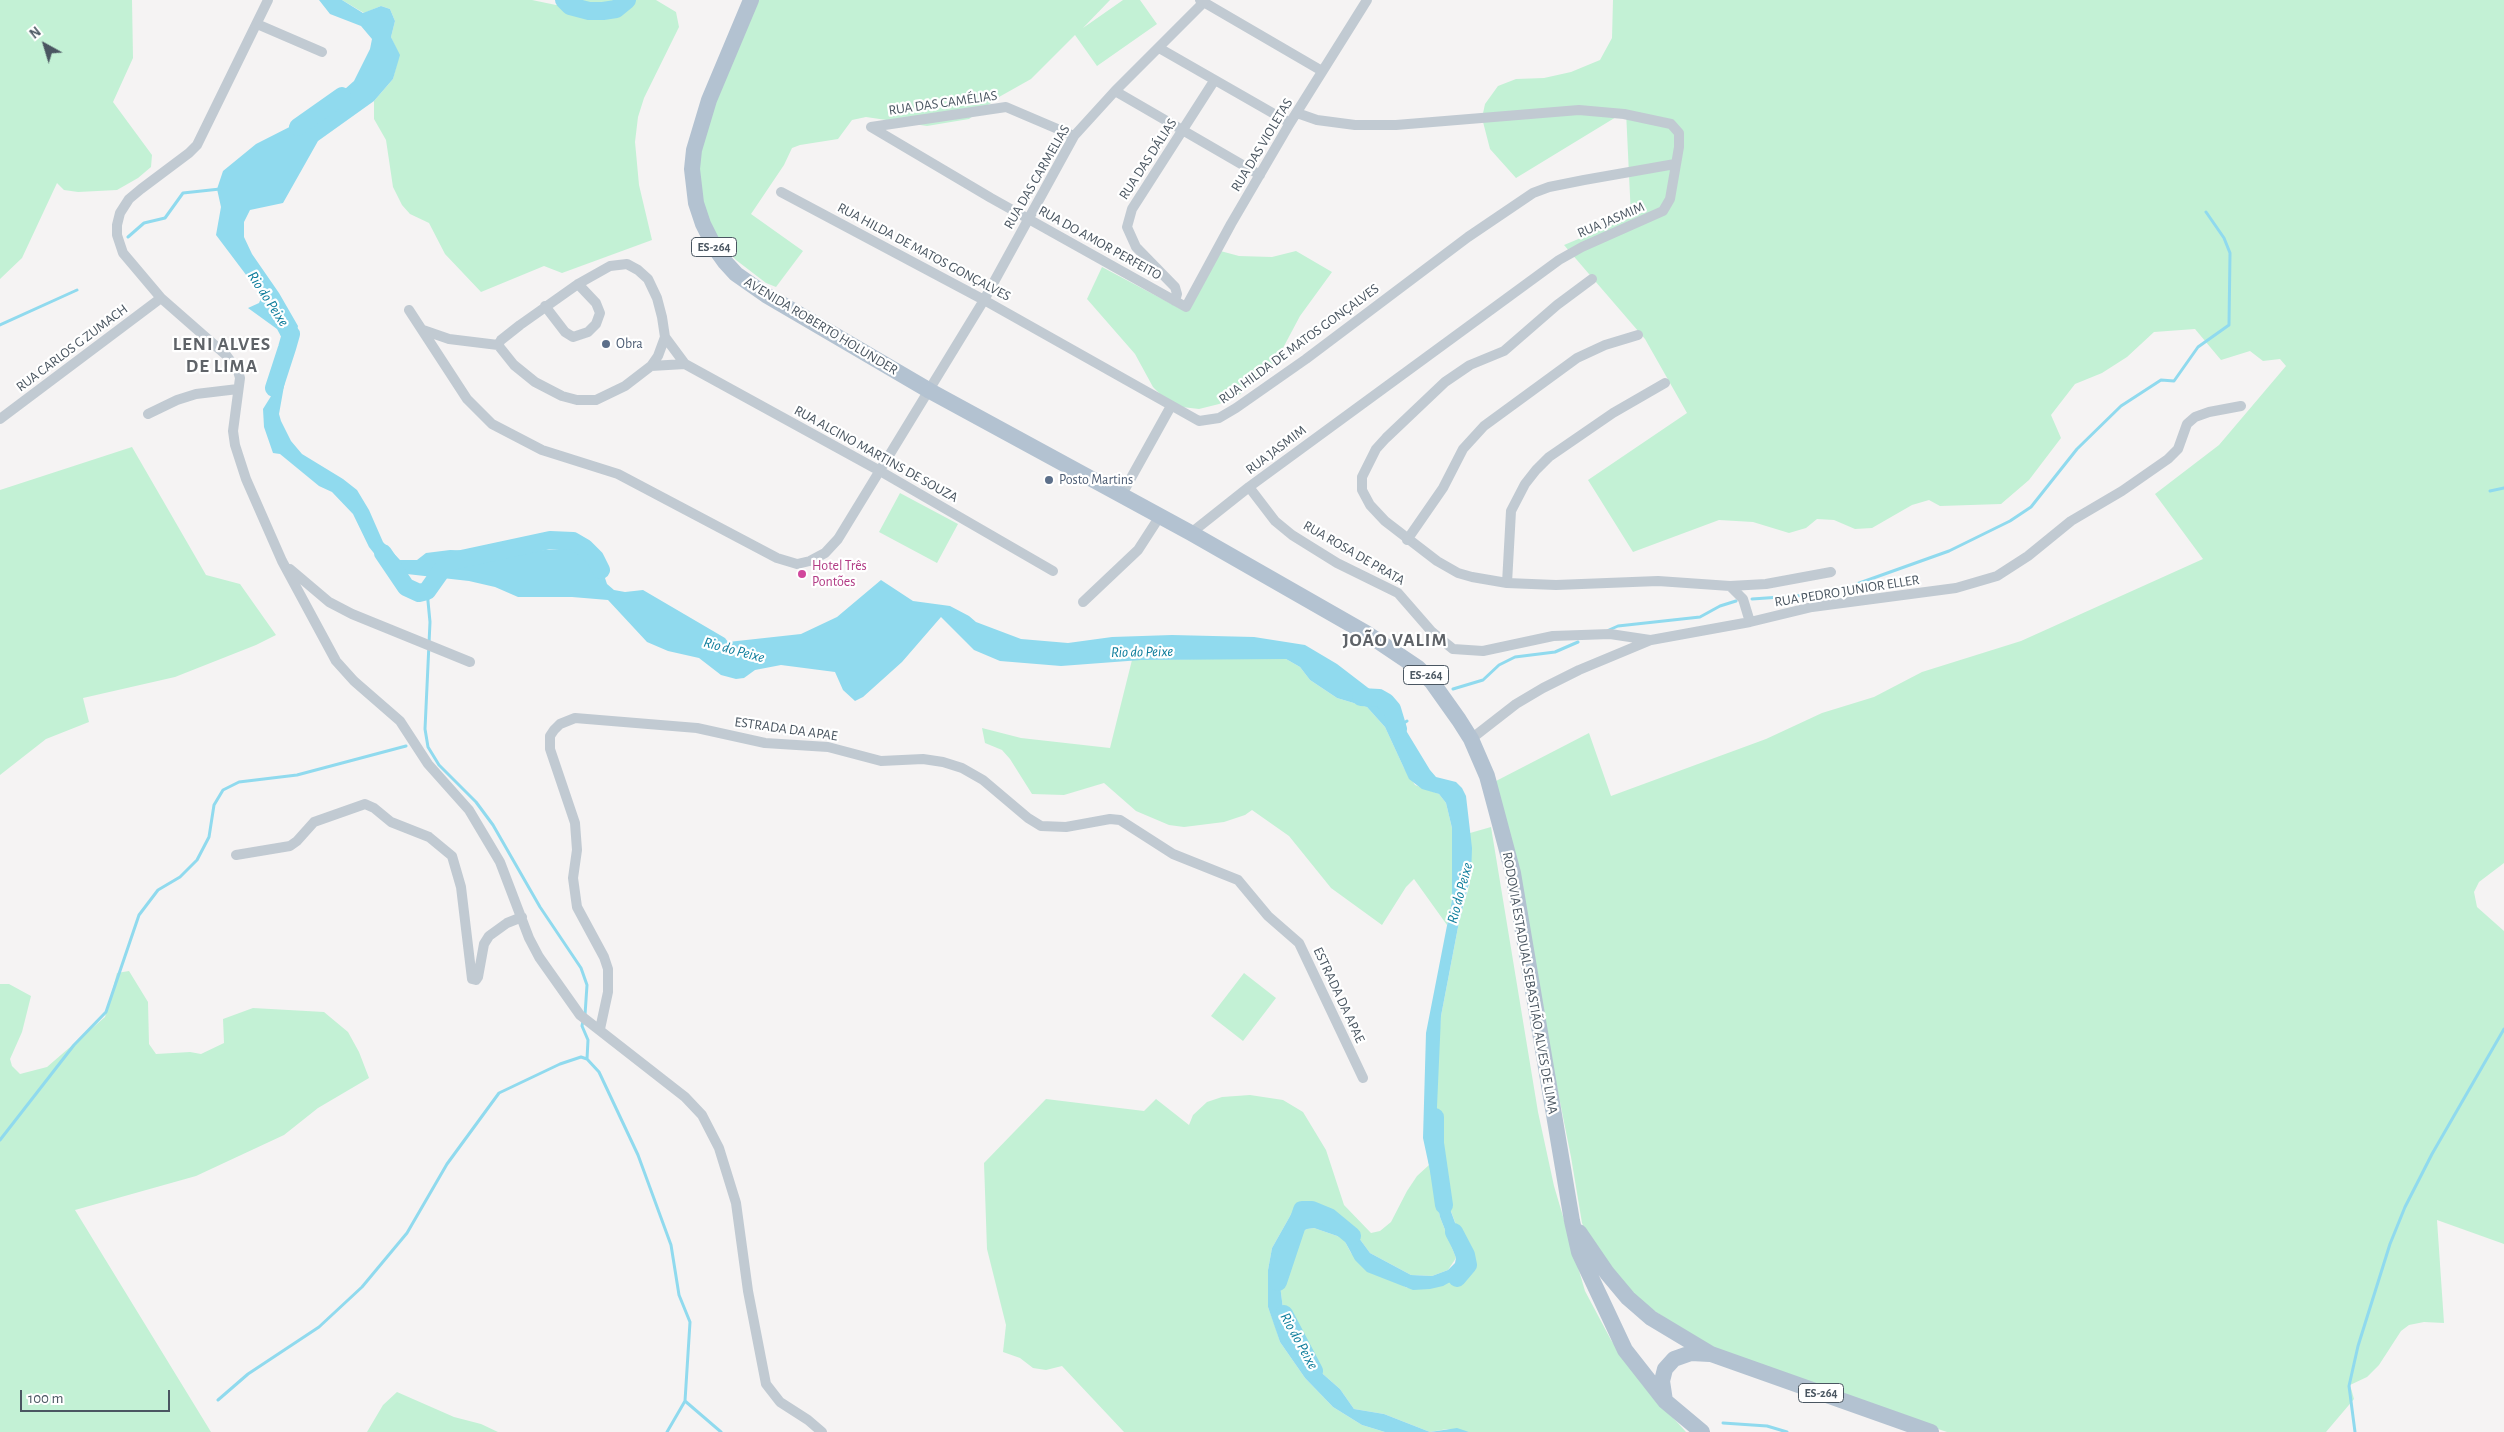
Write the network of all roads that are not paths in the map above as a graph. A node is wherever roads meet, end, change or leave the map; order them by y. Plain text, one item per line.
1 (268, 0) edge
2 (751, 0) edge
3 (1367, 0) edge
4 (1202, 2) edge
5 (258, 24) junction
6 (1160, 48) junction
7 (322, 52) dead end
8 (1322, 72) junction
9 (1214, 81) junction
10 (1115, 91) junction
11 (1297, 113) junction
12 (1290, 123) junction
13 (871, 127) joint
14 (1183, 131) junction
15 (1074, 136) junction
16 (1676, 164) junction
17 (1260, 175) junction
18 (781, 192) dead end
19 (1029, 219) junction
20 (1592, 279) dead end
21 (578, 284) junction
22 (161, 298) junction
23 (984, 300) junction
24 (1175, 301) junction
25 (545, 306) junction
26 (1186, 307) joint
27 (409, 310) dead end
28 (423, 330) junction
29 (1638, 335) dead end
30 (665, 337) junction
31 (498, 344) junction
32 (685, 364) junction
33 (651, 366) junction
34 (1665, 383) dead end
35 (238, 389) junction
36 (930, 391) junction
37 (1171, 406) junction
38 (2241, 406) dead end
39 (148, 414) dead end
40 (0, 419) edge
41 (880, 471) junction
42 (1250, 487) junction
43 (1120, 496) junction
44 (1160, 516) junction
45 (1191, 533) junction
46 (1407, 540) junction
47 (282, 561) junction
48 (1054, 571) dead end
49 (1831, 572) dead end
50 (1508, 583) junction
51 (1730, 586) junction
52 (1083, 602) dead end
53 (1750, 622) junction
54 (1651, 640) junction
55 (470, 662) dead end
56 (1471, 739) junction
57 (236, 855) dead end
58 (522, 917) junction
59 (600, 1029) junction
60 (1363, 1078) dead end
61 (1572, 1222) junction
62 (1711, 1354) junction
63 (1665, 1400) junction
64 (822, 1432) edge
65 (1702, 1432) edge
66 (1931, 1432) edge

1 - 5 street
2 - 36 main road, AVENIDA ROBERTO HOLUNDER / ES-264
3 - 8 street, RUA DAS VIOLETAS
4 - 6 street, RUA DAS CARMELIAS
4 - 8 street
5 - 7 street
5 - 22 street
6 - 9 street
6 - 10 street, RUA DAS CARMELIAS
8 - 11 street, RUA DAS VIOLETAS
9 - 12 street
9 - 14 street, RUA DAS DÁLIAS
10 - 14 street
10 - 15 street, RUA DAS CARMELIAS
11 - 12 street, RUA DAS VIOLETAS
11 - 16 street, RUA JASMIM
12 - 17 street, RUA DAS VIOLETAS
13 - 15 street, RUA DAS CAMÉLIAS
13 - 19 street, RUA DO AMOR PERFEITO
14 - 17 street
14 - 24 street, RUA DAS DÁLIAS
15 - 19 street, RUA DAS CARMELIAS
16 - 37 street, RUA HILDA DE MATOS GONÇALVES
16 - 42 street, RUA JASMIM
17 - 26 street, RUA DAS VIOLETAS
18 - 23 street, RUA HILDA DE MATOS GONÇALVES
19 - 23 street, RUA DAS CARMELIAS
19 - 24 street, RUA DO AMOR PERFEITO
20 - 46 street
21 - 25 street, RUA ALCINO MARTINS DE SOUZA
21 - 25 street
21 - 30 street, RUA ALCINO MARTINS DE SOUZA
22 - 35 street
22 - 40 street, RUA CARLOS G ZUMACH
23 - 36 street, RUA DAS CARMELIAS
23 - 37 street, RUA HILDA DE MATOS GONÇALVES
24 - 26 street, RUA DO AMOR PERFEITO
25 - 31 street, RUA ALCINO MARTINS DE SOUZA
27 - 28 street, RUA DAS CARMELIAS
28 - 31 street
28 - 41 street, RUA DAS CARMELIAS
29 - 46 street
30 - 32 street, RUA ALCINO MARTINS DE SOUZA
30 - 33 street
31 - 33 street
32 - 33 street
32 - 41 street, RUA ALCINO MARTINS DE SOUZA
34 - 50 street
35 - 39 street
35 - 47 street
36 - 41 street, RUA DAS CARMELIAS
36 - 43 main road, RODOVIA ESTADUAL SEBASTIÃO ALVES DE LIMA / ES-264
37 - 43 street
38 - 53 street, RUA PEDRO JUNIOR ELLER
41 - 48 street, RUA ALCINO MARTINS DE SOUZA
42 - 45 street, RUA JASMIM
42 - 54 street, RUA ROSA DE PRATA
43 - 44 main road, RODOVIA ESTADUAL SEBASTIÃO ALVES DE LIMA / ES-264
44 - 45 main road, RODOVIA ESTADUAL SEBASTIÃO ALVES DE LIMA / ES-264
44 - 52 street
45 - 56 main road, RODOVIA ESTADUAL SEBASTIÃO ALVES DE LIMA / ES-264
46 - 50 street
47 - 55 street
47 - 58 street
49 - 51 street
50 - 51 street
51 - 53 street
53 - 54 street, RUA PEDRO JUNIOR ELLER
54 - 56 street, RUA PEDRO JUNIOR ELLER
56 - 61 main road, RODOVIA ESTADUAL SEBASTIÃO ALVES DE LIMA / ES-264
57 - 58 street
58 - 59 street
59 - 60 street, ESTRADA DA APAE
59 - 64 street
61 - 62 main road, RODOVIA ESTADUAL SEBASTIÃO ALVES DE LIMA / ES-264
61 - 63 main road, RODOVIA ESTADUAL SEBASTIÃO ALVES DE LIMA / ES-264
62 - 63 main road
62 - 66 main road, RODOVIA ESTADUAL SEBASTIÃO ALVES DE LIMA / ES-264
63 - 65 main road, RODOVIA ESTADUAL SEBASTIÃO ALVES DE LIMA / ES-264

